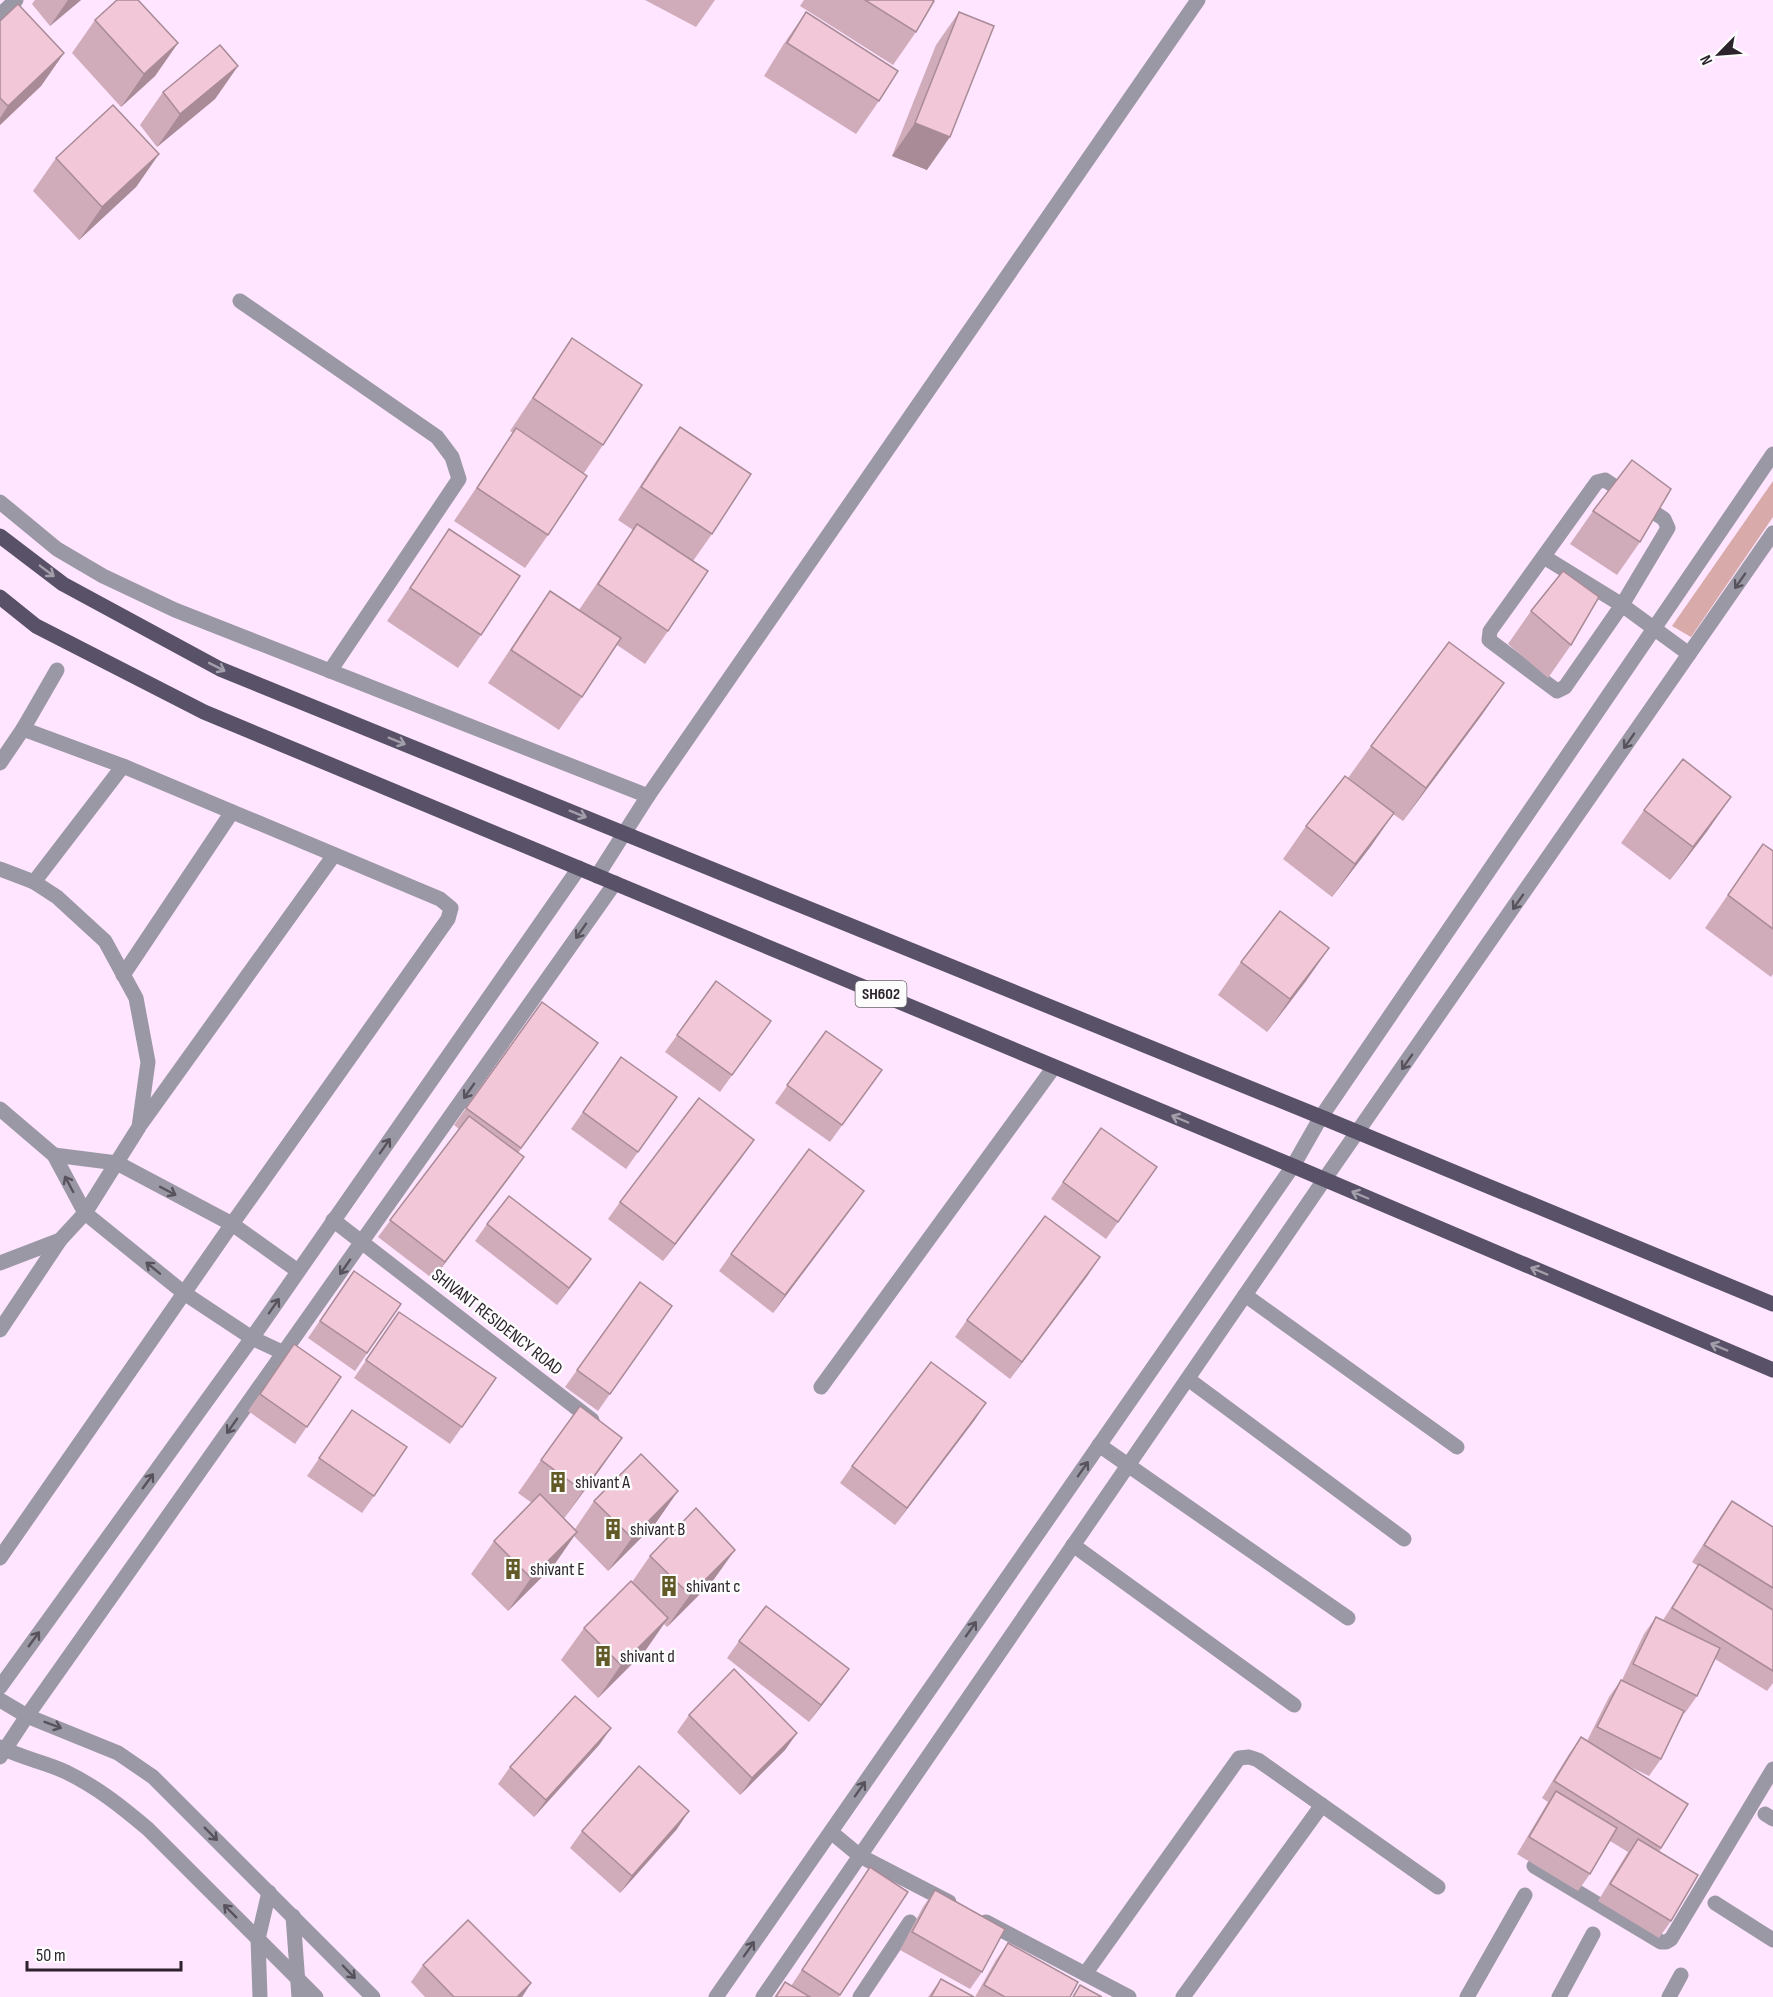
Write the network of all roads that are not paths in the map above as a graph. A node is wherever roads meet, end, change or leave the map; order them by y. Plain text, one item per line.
1 (16, 0) edge
2 (1198, 0) edge
3 (0, 15) edge
4 (240, 301) dead end
5 (1773, 454) edge
6 (0, 502) edge
7 (1773, 533) edge
8 (0, 536) edge
9 (1544, 557) junction
10 (0, 597) edge
11 (1622, 605) junction
12 (1655, 627) junction
13 (1689, 654) junction
14 (57, 670) dead end
15 (330, 671) junction
16 (23, 729) junction
17 (0, 763) edge
18 (123, 766) junction
19 (648, 796) junction
20 (232, 812) junction
21 (623, 833) junction
22 (334, 855) junction
23 (579, 868) junction
24 (0, 869) edge
25 (597, 876) junction
26 (34, 882) junction
27 (615, 883) junction
28 (123, 975) junction
29 (1054, 1067) junction
30 (0, 1109) edge
31 (1321, 1117) junction
32 (139, 1127) junction
33 (1359, 1133) junction
34 (54, 1155) junction
35 (117, 1163) junction
36 (1293, 1166) junction
37 (1324, 1180) junction
38 (85, 1213) junction
39 (333, 1220) junction
40 (232, 1224) junction
41 (60, 1240) junction
42 (362, 1242) junction
43 (0, 1263) edge
44 (298, 1271) junction
45 (184, 1293) junction
46 (1245, 1295) junction
47 (1773, 1304) edge
48 (0, 1330) edge
49 (252, 1338) junction
50 (284, 1353) junction
51 (1773, 1370) edge
52 (1188, 1379) junction
53 (821, 1387) dead end
54 (608, 1432) edge
55 (1099, 1445) junction
56 (1457, 1447) dead end
57 (1129, 1465) junction
58 (1404, 1539) dead end
59 (1073, 1545) junction
60 (0, 1558) edge
61 (1348, 1618) dead end
62 (0, 1687) edge
63 (0, 1700) edge
64 (1294, 1705) dead end
65 (27, 1716) junction
66 (2, 1751) edge
67 (1773, 1769) edge
68 (1322, 1806) junction
69 (831, 1832) junction
70 (860, 1856) junction
71 (1534, 1866) edge
72 (1438, 1887) dead end
73 (269, 1892) junction
74 (1526, 1895) dead end
75 (1714, 1903) dead end
76 (293, 1916) junction
77 (910, 1922) edge
78 (1593, 1934) dead end
79 (258, 1939) junction
80 (1773, 1940) edge
81 (1085, 1974) junction
82 (1681, 1975) dead end
83 (298, 1979) junction
84 (260, 1997) edge
85 (299, 1997) edge
86 (316, 1997) edge
87 (373, 1997) edge
88 (716, 1997) edge
89 (763, 1997) edge
90 (860, 1997) edge
91 (1130, 1997) edge
92 (1183, 1997) edge
93 (1467, 1997) edge
94 (1559, 1997) edge
95 (1669, 1997) edge

1 - 3 street
2 - 19 street
4 - 15 street
5 - 12 street
6 - 15 street
7 -> 13 street
8 -> 21 main road
9 - 11 street
9 - 11 street
9 - 11 street
10 - 23 main road, SH602
11 - 12 street
12 - 13 street
12 - 31 street
13 -> 33 street
14 - 16 street
15 - 19 street
16 - 17 street
16 - 18 street
18 - 20 street
18 - 26 street
19 - 21 street
20 - 22 street
20 - 28 street
21 - 25 street
21 - 31 main road
22 - 32 street
22 - 40 street
23 - 25 main road, SH602
39 -> 23 street
24 - 26 street
25 - 27 main road, SH602
26 - 28 street
27 - 29 main road, SH602
27 -> 42 street
28 - 32 street
36 -> 29 main road, SH602
29 - 53 street
30 - 34 street
31 - 33 main road
31 - 36 street
32 - 35 street
33 - 37 street
33 - 47 main road
34 - 35 street
38 -> 34 street
35 - 38 street
35 -> 40 street
36 - 37 main road, SH602
36 - 55 street
37 - 46 street
51 -> 37 main road, SH602
38 - 41 street
45 -> 38 street
39 - 42 street, SHIVANT RESIDENCY ROAD
39 - 44 street
40 - 44 street
40 - 45 street
41 - 43 street
41 - 48 street
42 -> 50 street
42 - 54 street, SHIVANT RESIDENCY ROAD
49 -> 44 street
45 - 49 street
45 - 60 street
46 - 52 street
46 - 56 street
49 - 50 street
62 -> 49 street
50 -> 65 street
52 - 57 street
52 - 58 street
55 - 57 street
69 -> 55 street
57 - 59 street
57 - 61 street
59 - 64 street
59 - 70 street
63 - 65 street
65 - 66 street
65 -> 73 street
79 -> 66 street
67 - 71 street
68 - 72 street
68 - 81 street
68 - 92 street
69 - 70 street
88 -> 69 street
70 - 81 street
70 - 89 street
73 - 76 street
73 - 79 street
74 - 93 street
75 - 80 street
76 - 83 street
76 -> 87 street
77 - 90 street
78 - 94 street
79 - 83 street
79 - 84 street
81 - 91 street
82 - 95 street
83 - 85 street
83 - 86 street

